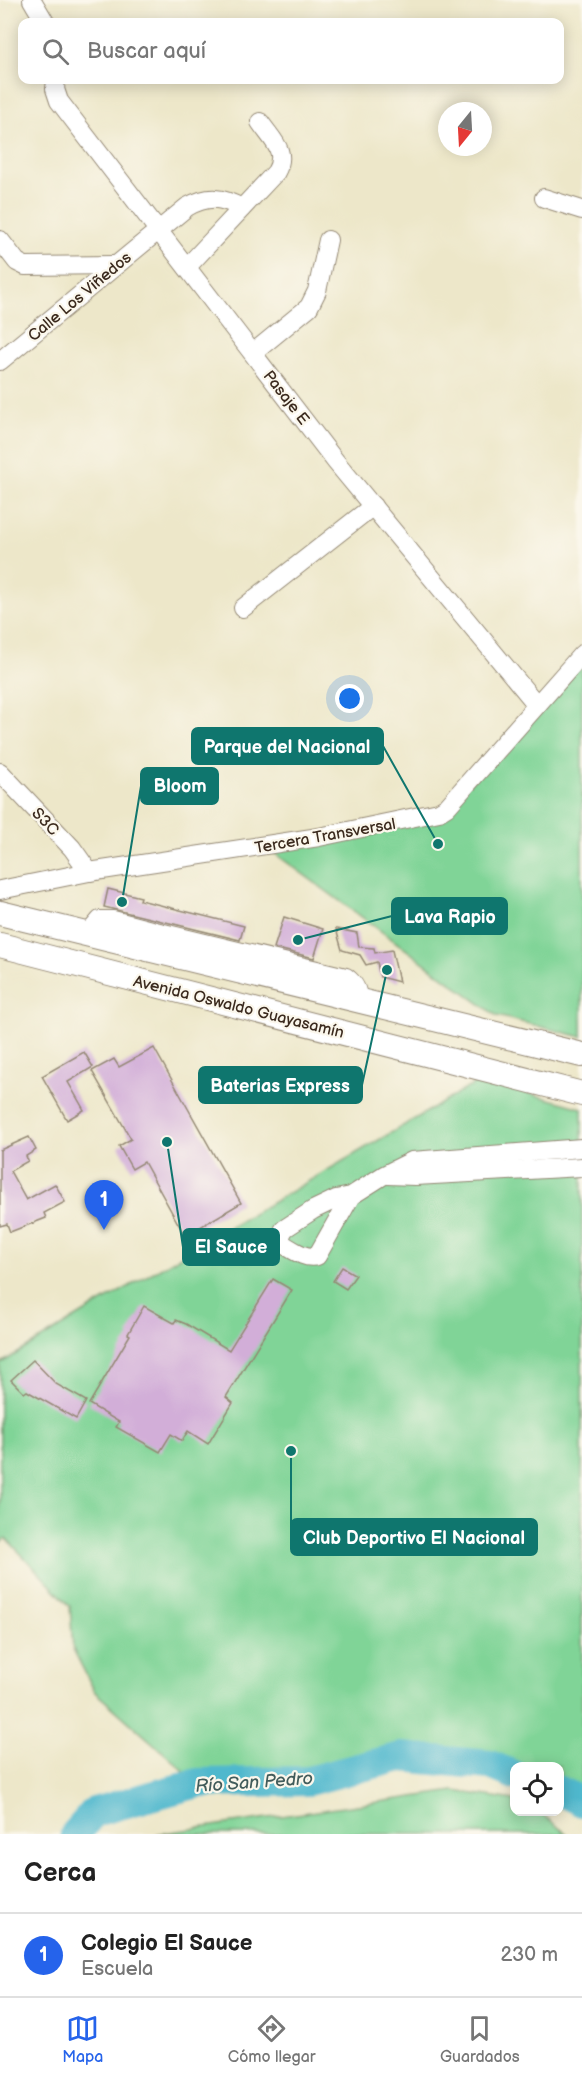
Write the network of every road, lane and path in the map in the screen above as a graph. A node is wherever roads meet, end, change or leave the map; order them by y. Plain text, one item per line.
1 (33, 1) edge
2 (43, 18) edge
3 (56, 84) edge
4 (260, 122) dead end
5 (544, 198) dead end
6 (242, 208) junction
7 (582, 210) edge
8 (159, 232) junction
9 (0, 240) edge
10 (328, 240) dead end
11 (115, 265) junction
12 (187, 267) junction
13 (253, 353) junction
14 (0, 361) edge
15 (373, 506) junction
16 (243, 608) dead end
17 (582, 654) edge
18 (537, 705) junction
19 (0, 772) edge
20 (88, 872) junction
21 (0, 891) edge
22 (0, 913) edge
23 (0, 945) edge
24 (582, 1055) edge
25 (582, 1094) edge
26 (582, 1148) edge
27 (582, 1167) edge
28 (384, 1175) junction
29 (351, 1196) dead end

1 - 2 street
3 - 8 street, Pasaje E
4 - 6 street
5 - 7 street
6 - 8 street, Calle Los Viñedos
6 - 12 street
8 - 11 street, Calle Los Viñedos
8 - 12 street, Pasaje E
9 - 11 street
10 - 13 street
11 - 14 street, Calle Los Viñedos
12 - 13 street, Pasaje E
13 - 15 street, Pasaje E
15 - 16 street
15 - 18 street, Pasaje E
17 - 18 street, Tercera Transversal
18 - 20 street, Tercera Transversal
19 - 20 street, S3C
20 - 21 street, Tercera Transversal
22 - 24 main road, Avenida Oswaldo Guayasamín
23 - 25 main road, Avenida Oswaldo Guayasamín
26 - 28 street
27 - 28 street
28 - 29 street

